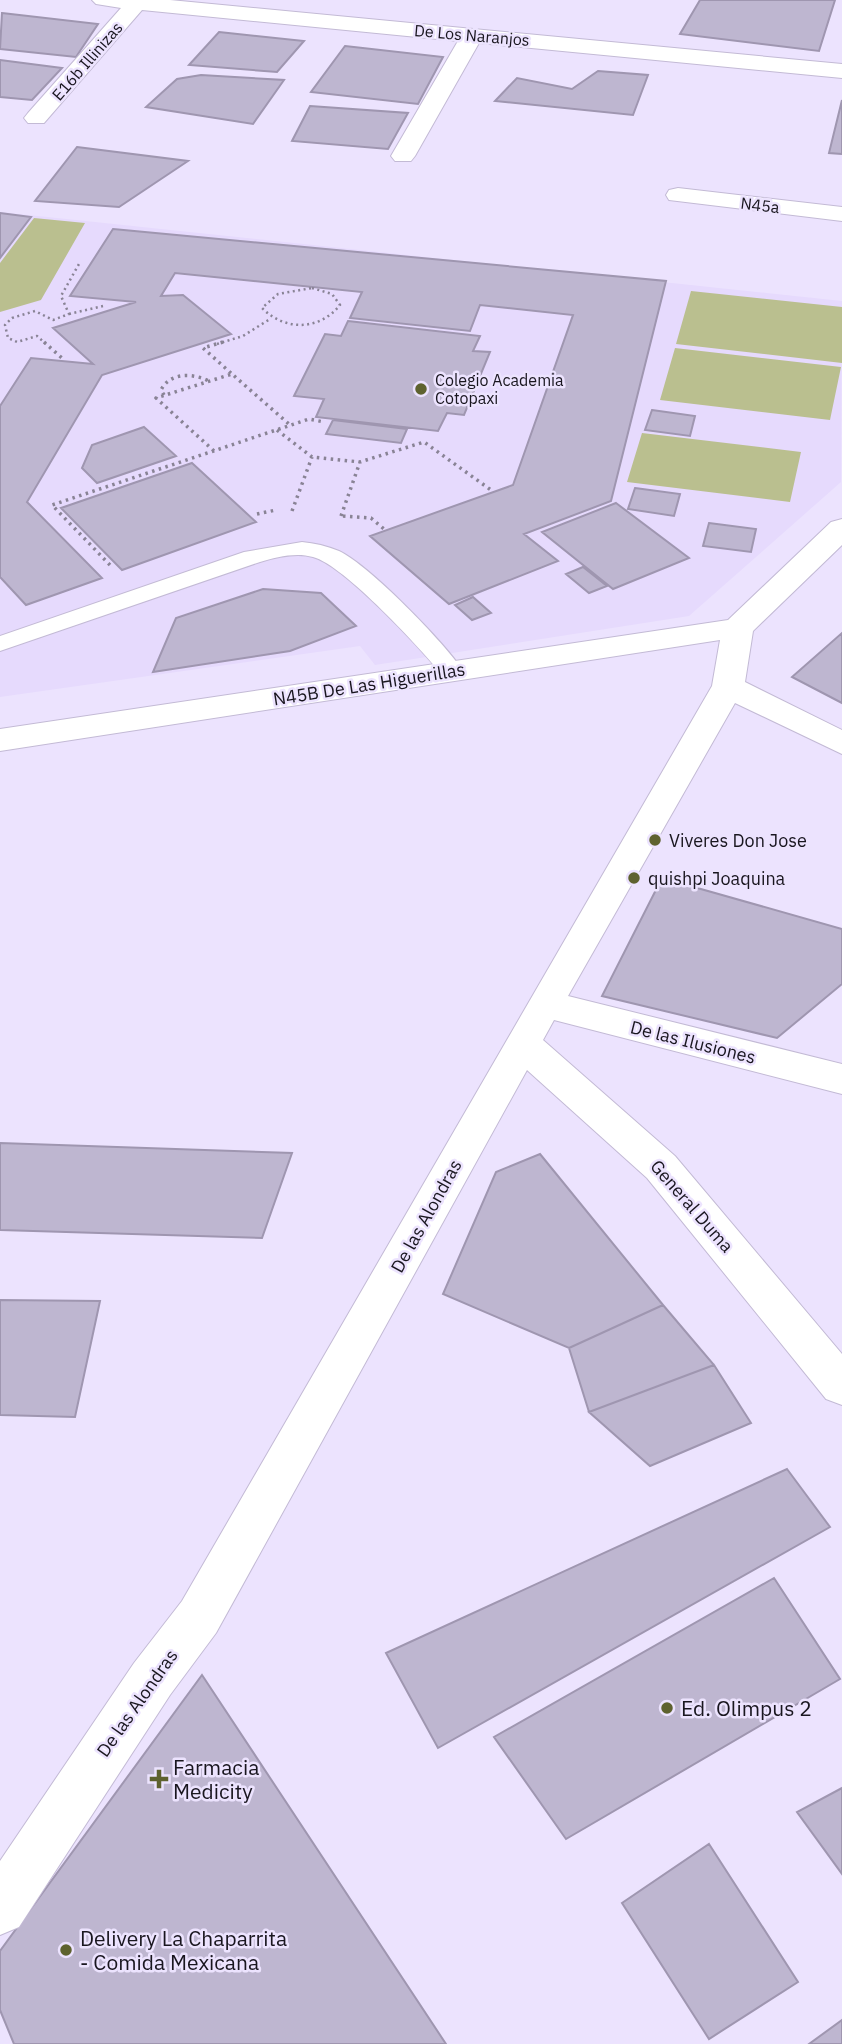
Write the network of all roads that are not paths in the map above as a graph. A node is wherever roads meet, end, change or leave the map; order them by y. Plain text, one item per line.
1 (103, 0) edge
2 (137, 3) junction
3 (472, 35) junction
4 (842, 71) edge
5 (36, 118) dead end
6 (403, 156) dead end
7 (678, 195) dead end
8 (842, 214) edge
9 (842, 528) edge
10 (738, 628) junction
11 (0, 644) edge
12 (452, 672) junction
13 (728, 685) junction
14 (0, 740) edge
15 (842, 743) edge
16 (534, 1024) junction
17 (842, 1079) edge
18 (842, 1386) edge
19 (0, 1908) edge

1 - 2 street, De Los Naranjos
2 - 3 street, De Los Naranjos
2 - 5 street, E16b Illinizas
3 - 4 street, De Los Naranjos
3 - 6 street
7 - 8 street, N45a
9 - 10 street
10 - 12 street, N45B De Las Higuerillas
10 - 13 street, De las Alondras
11 - 12 lane
12 - 14 street, N45B De Las Higuerillas
13 - 15 street
13 - 16 street, De las Alondras
16 - 17 street, De las Ilusiones
16 - 18 street, General Duma
16 - 19 street, De las Alondras

